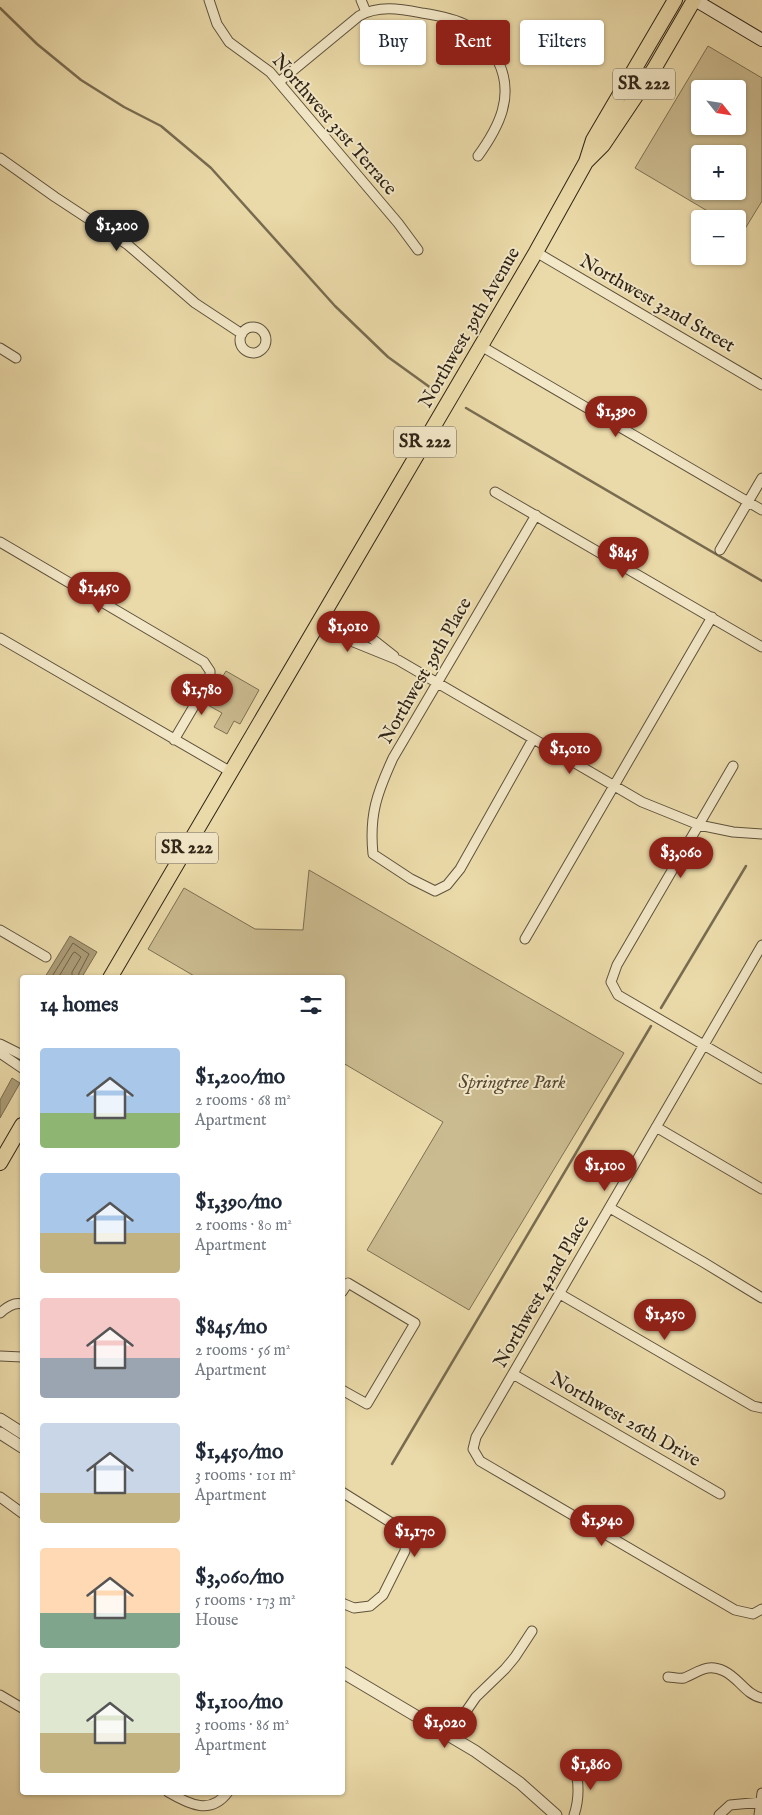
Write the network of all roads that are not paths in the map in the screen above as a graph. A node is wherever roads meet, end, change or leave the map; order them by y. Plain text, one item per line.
1 (209, 0) edge
2 (361, 0) edge
3 (675, 0) edge
4 (694, 0) edge
5 (366, 12) junction
6 (762, 40) edge
7 (279, 82) junction
8 (478, 156) dead end
9 (0, 158) edge
10 (586, 162) junction
11 (418, 250) dead end
12 (536, 252) junction
13 (242, 334) dead end
14 (482, 346) junction
15 (0, 348) edge
16 (16, 358) dead end
17 (762, 384) edge
18 (762, 478) edge
19 (495, 492) dead end
20 (748, 502) junction
21 (762, 510) edge
22 (536, 515) junction
23 (0, 542) edge
24 (720, 550) dead end
25 (323, 616) junction
26 (712, 617) junction
27 (0, 638) edge
28 (762, 647) edge
29 (398, 660) junction
30 (438, 683) junction
31 (533, 739) junction
32 (174, 740) junction
33 (733, 766) dead end
34 (231, 772) junction
35 (613, 786) junction
36 (699, 825) junction
37 (762, 834) edge
38 (0, 930) edge
39 (525, 940) dead end
40 (762, 945) edge
41 (46, 957) dead end
42 (112, 975) edge
43 (0, 1044) edge
44 (704, 1045) junction
45 (0, 1053) edge
46 (20, 1054) edge
47 (20, 1067) edge
48 (762, 1080) edge
49 (656, 1127) junction
50 (20, 1128) edge
51 (0, 1163) edge
52 (762, 1189) edge
53 (610, 1208) junction
54 (345, 1288) edge
55 (560, 1294) junction
56 (762, 1298) edge
57 (20, 1304) edge
58 (0, 1313) edge
59 (0, 1356) edge
60 (20, 1357) edge
61 (514, 1374) junction
62 (345, 1392) edge
63 (762, 1408) edge
64 (0, 1419) edge
65 (20, 1432) edge
66 (0, 1433) edge
67 (20, 1446) edge
68 (345, 1494) edge
69 (720, 1494) dead end
70 (0, 1497) edge
71 (20, 1512) edge
72 (345, 1604) edge
73 (762, 1609) edge
74 (532, 1631) dead end
75 (345, 1674) edge
76 (668, 1677) dead end
77 (0, 1695) edge
78 (762, 1698) edge
79 (20, 1707) edge
80 (449, 1736) junction
81 (575, 1766) dead end
82 (173, 1795) edge
83 (226, 1795) edge
84 (762, 1799) edge
85 (556, 1815) edge
86 (574, 1815) edge
87 (719, 1815) edge
88 (760, 1815) edge

1 - 7 street, Northwest 31st Terrace
2 - 5 street
3 - 10 main road, Northwest 39th Avenue / SR 222
4 - 6 main road
4 - 10 main road, Northwest 39th Avenue / SR 222
5 - 7 street
5 - 8 street
7 - 11 street, Northwest 31st Terrace
9 - 13 street
10 - 12 main road, Northwest 39th Avenue / SR 222
12 - 14 main road, Northwest 39th Avenue / SR 222
12 - 17 street, Northwest 32nd Street
14 - 20 street
14 - 25 main road, Northwest 39th Avenue / SR 222
15 - 16 street
18 - 20 street
19 - 22 street
20 - 21 street
20 - 24 street
22 - 26 street
22 - 30 street, Northwest 39th Place
23 - 32 street
25 - 29 street
25 - 29 street
25 - 34 main road, Northwest 39th Avenue / SR 222
26 - 28 street
26 - 35 street
27 - 32 street
29 - 30 street
30 - 31 street
30 - 31 street, Northwest 39th Place
31 - 35 street
32 - 34 street
33 - 36 street
34 - 42 main road, Northwest 39th Avenue / SR 222
35 - 36 street
35 - 39 street
36 - 37 street
36 - 44 street
38 - 41 street
40 - 44 street, Northwest 42nd Place
43 - 46 street
44 - 48 street
44 - 49 street, Northwest 42nd Place
45 - 47 street
49 - 52 street
49 - 53 street, Northwest 42nd Place
50 - 51 main road
53 - 55 street, Northwest 42nd Place
53 - 56 street
54 - 62 street
55 - 61 street, Northwest 42nd Place
55 - 63 street
57 - 58 street
59 - 60 street
61 - 69 street, Northwest 26th Drive
61 - 73 street, Northwest 42nd Place
64 - 65 street
66 - 67 street
68 - 72 street
70 - 71 street
74 - 80 street
75 - 80 street
76 - 78 street
77 - 79 street
80 - 85 street
81 - 86 street
82 - 83 street
84 - 87 street
84 - 88 street

